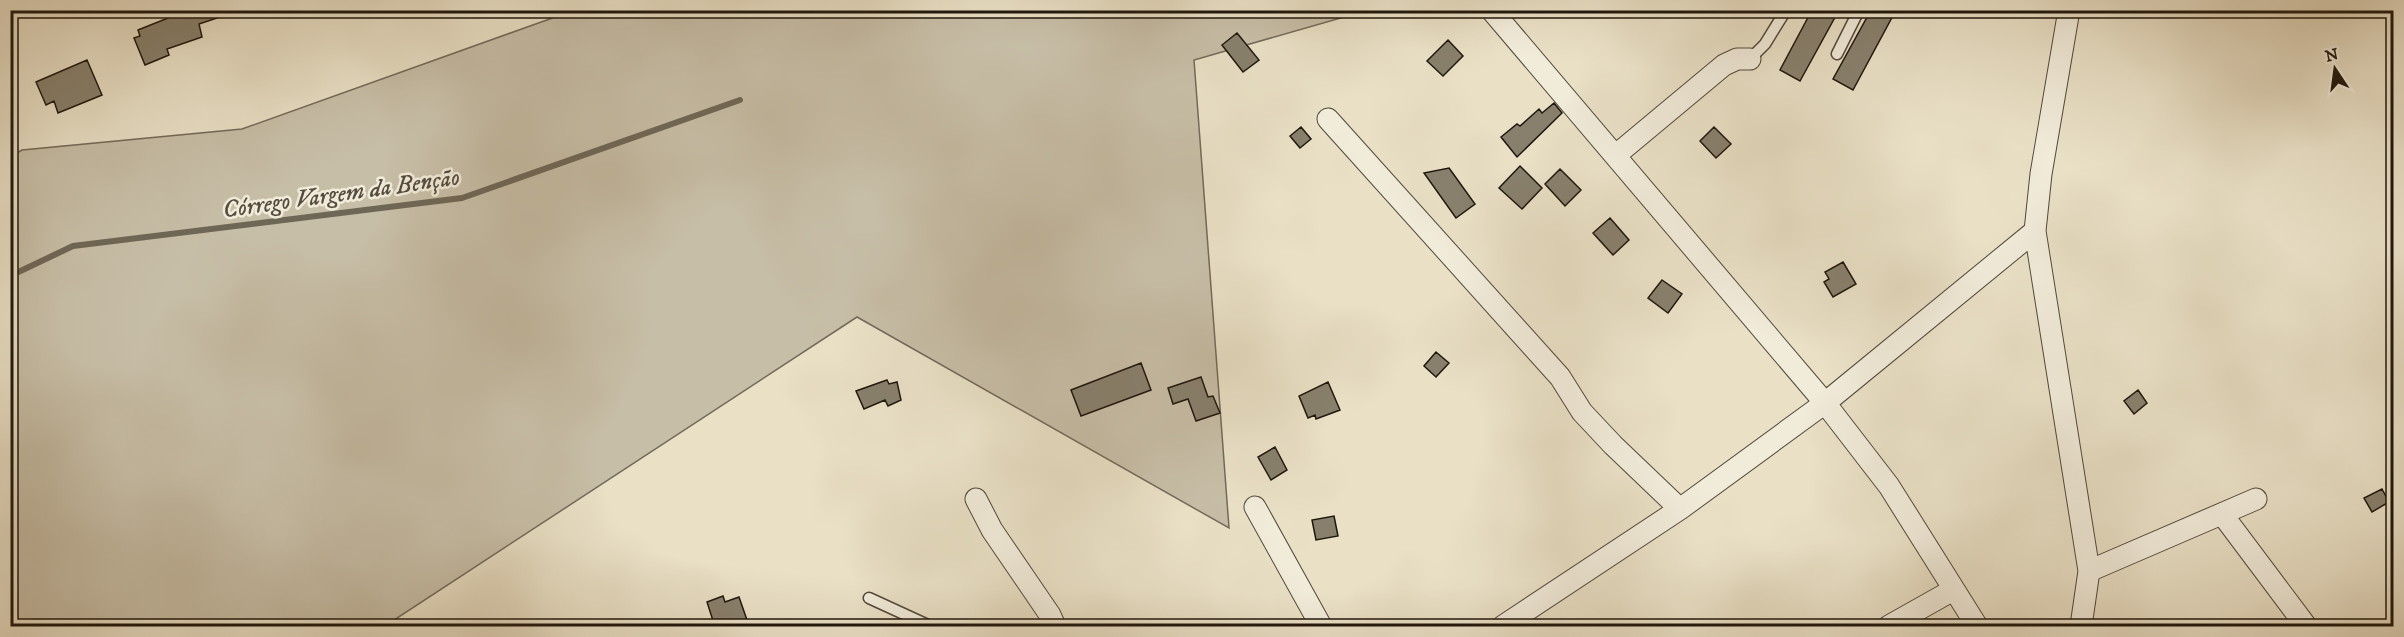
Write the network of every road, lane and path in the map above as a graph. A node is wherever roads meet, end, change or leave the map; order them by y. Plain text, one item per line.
1 (1786, 10) edge
2 (1859, 10) edge
3 (2069, 10) edge
4 (1493, 12) edge
5 (1837, 54) dead end
6 (1750, 59) joint
7 (1328, 119) dead end
8 (1616, 155) junction
9 (2035, 231) junction
10 (1825, 403) junction
11 (976, 499) dead end
12 (2256, 499) dead end
13 (1255, 507) dead end
14 (1680, 509) junction
15 (2222, 514) junction
16 (2089, 571) junction
17 (1953, 590) junction
18 (869, 598) dead end
19 (930, 627) edge
20 (1055, 627) edge
21 (1321, 627) edge
22 (1503, 627) edge
23 (1889, 627) edge
24 (1977, 627) edge
25 (2081, 627) edge
26 (2307, 627) edge

1 - 6 lane
2 - 5 lane
3 - 9 street
4 - 8 street
6 - 8 street
7 - 14 street
8 - 10 street
9 - 10 street
9 - 16 street
10 - 14 street
10 - 17 street
11 - 20 street
12 - 15 street
13 - 21 street
14 - 22 street
15 - 16 street
15 - 26 street
16 - 25 street
17 - 23 street
17 - 24 street
18 - 19 lane

